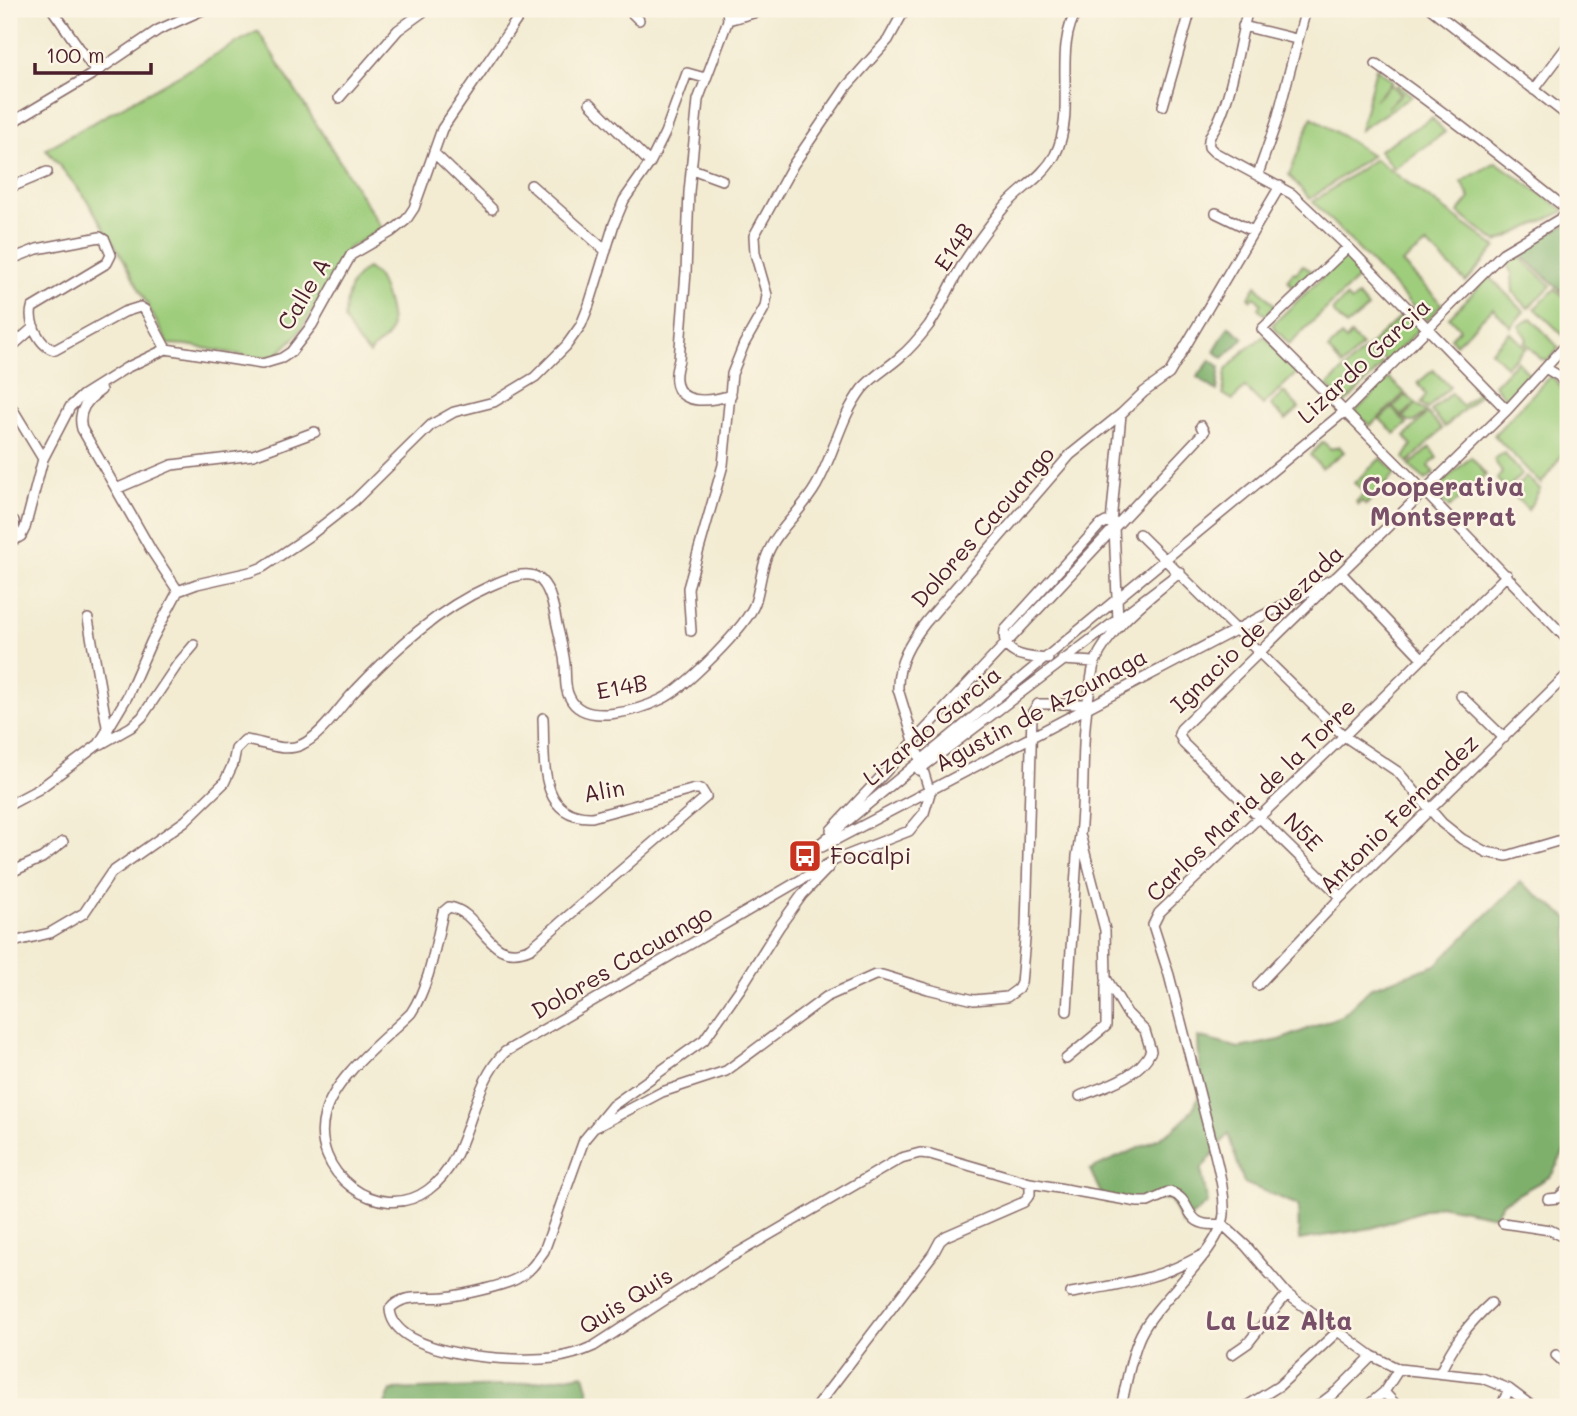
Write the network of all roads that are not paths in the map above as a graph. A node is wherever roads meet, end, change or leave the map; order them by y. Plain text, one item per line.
1 (52, 9) edge
2 (202, 9) edge
3 (427, 9) edge
4 (524, 9) edge
5 (628, 9) edge
6 (727, 9) edge
7 (768, 9) edge
8 (905, 9) edge
9 (1078, 9) edge
10 (1191, 9) edge
11 (1248, 9) edge
12 (1306, 9) edge
13 (1431, 9) edge
14 (639, 20) dead end
15 (727, 20) junction
16 (1243, 26) junction
17 (1296, 39) junction
18 (1568, 45) edge
19 (1376, 64) dead end
20 (96, 72) junction
21 (705, 78) junction
22 (1534, 90) junction
23 (339, 98) dead end
24 (590, 103) dead end
25 (1163, 106) dead end
26 (1568, 116) edge
27 (9, 124) edge
28 (434, 153) junction
29 (650, 163) junction
30 (691, 169) junction
31 (47, 172) dead end
32 (1258, 174) junction
33 (722, 180) dead end
34 (531, 185) dead end
35 (1280, 186) junction
36 (9, 188) edge
37 (492, 209) dead end
38 (1568, 212) edge
39 (1216, 213) dead end
40 (1254, 231) junction
41 (1348, 247) junction
42 (606, 251) junction
43 (9, 260) edge
44 (34, 327) junction
45 (1428, 330) junction
46 (1568, 343) edge
47 (9, 349) edge
48 (166, 349) junction
49 (126, 368) junction
50 (1546, 369) junction
51 (1568, 388) edge
52 (731, 395) junction
53 (9, 403) edge
54 (1507, 410) junction
55 (1345, 411) junction
56 (1121, 414) junction
57 (1201, 426) dead end
58 (315, 432) dead end
59 (43, 459) junction
60 (116, 489) junction
61 (1424, 491) junction
62 (9, 519) edge
63 (1112, 525) junction
64 (1139, 534) dead end
65 (12, 541) edge
66 (1165, 559) junction
67 (1180, 572) junction
68 (1342, 573) junction
69 (1507, 575) junction
70 (178, 591) junction
71 (1117, 599) junction
72 (88, 619) dead end
73 (1118, 624) junction
74 (1236, 629) junction
75 (691, 632) dead end
76 (1568, 640) edge
77 (1006, 643) junction
78 (194, 645) dead end
79 (1260, 653) junction
80 (1422, 658) junction
81 (1045, 659) junction
82 (1064, 660) junction
83 (1095, 663) junction
84 (1568, 674) edge
85 (1461, 696) dead end
86 (1087, 706) junction
87 (543, 718) dead end
88 (108, 732) junction
89 (1179, 734) joint
90 (1344, 736) junction
91 (1031, 737) junction
92 (1504, 738) junction
93 (914, 740) junction
94 (99, 744) junction
95 (921, 764) junction
96 (929, 791) junction
97 (705, 793) joint
98 (9, 805) edge
99 (1430, 809) junction
100 (1260, 817) junction
101 (1080, 836) junction
102 (1568, 838) edge
103 (63, 842) dead end
104 (805, 856) junction
105 (835, 859) junction
106 (9, 873) edge
107 (1341, 897) junction
108 (9, 943) edge
109 (1106, 978) junction
110 (1258, 985) dead end
111 (1067, 1011) dead end
112 (1066, 1059) dead end
113 (1080, 1096) dead end
114 (591, 1130) junction
115 (1030, 1183) junction
116 (1568, 1189) edge
117 (1548, 1199) dead end
118 (1503, 1223) dead end
119 (1222, 1224) junction
120 (1568, 1239) edge
121 (1203, 1254) junction
122 (1071, 1293) dead end
123 (1287, 1294) junction
124 (1491, 1303) dead end
125 (1337, 1332) junction
126 (1232, 1354) dead end
127 (1556, 1355) dead end
128 (1372, 1356) junction
129 (1568, 1366) edge
130 (1399, 1369) junction
131 (1440, 1373) junction
132 (1509, 1389) junction
133 (1384, 1392) junction
134 (816, 1407) edge
135 (1121, 1407) edge
136 (1245, 1407) edge
137 (1316, 1407) edge
138 (1366, 1407) edge
139 (1398, 1407) edge
140 (1501, 1407) edge
141 (1533, 1407) edge

1 - 20 street
2 - 20 street
3 - 23 street
4 - 28 street, Calle A
5 - 14 street
6 - 15 street
7 - 15 street
8 - 52 street
9 - 108 street, E14B
10 - 25 street
11 - 16 street
12 - 17 street
13 - 22 street
15 - 21 street
16 - 17 street
16 - 32 street
17 - 32 street
18 - 22 street
19 - 38 street, Lizardo Garcia
20 - 27 street
21 - 29 street
21 - 30 street
22 - 26 street
24 - 29 street
28 - 37 street
28 - 48 street, Calle A
29 - 42 street
30 - 33 street
30 - 52 street
31 - 36 street
32 - 35 street
34 - 42 street
35 - 40 street, Dolores Cacuango
35 - 41 street
38 - 45 street, Lizardo Garcia
39 - 40 street
40 - 56 street, Dolores Cacuango
41 - 45 street
41 - 55 street
42 - 70 street
43 - 44 street
44 - 47 street
44 - 48 street
45 - 54 street
45 - 55 street, Lizardo Garcia
46 - 50 street, Ignacio de Quezada
48 - 49 street
49 - 59 street
49 - 60 street
50 - 51 street
50 - 54 street, Ignacio de Quezada
52 - 75 street
53 - 59 street
54 - 61 street, Ignacio de Quezada
55 - 61 street
55 - 66 street, Lizardo Garcia
56 - 63 street
56 - 93 street, Dolores Cacuango
57 - 63 street
58 - 60 street
59 - 65 street
60 - 70 street
61 - 68 street, Ignacio de Quezada
61 - 69 street
62 - 65 street
63 - 71 street
63 - 77 street
64 - 66 street
66 - 67 street
66 - 71 street, Lizardo Garcia
67 - 73 street, Lizardo Garcia
67 - 74 street
68 - 74 street, Agustin de Azcunaga
68 - 79 street, Ignacio de Quezada
68 - 80 street
69 - 76 street
69 - 80 street, Carlos Maria de la Torre
70 - 88 street
71 - 73 street
71 - 81 street, Lizardo Garcia
72 - 88 street
73 - 82 street, Lizardo Garcia
73 - 83 street, Lizardo Garcia
74 - 79 street
74 - 86 street, Agustin de Azcunaga
77 - 81 street
77 - 93 street, Agustin de Azcunaga
78 - 94 street
79 - 89 street, Ignacio de Quezada
79 - 90 street
80 - 90 street, Carlos Maria de la Torre
81 - 82 street
81 - 95 street, Lizardo Garcia
82 - 83 street
82 - 95 street, Lizardo Garcia
83 - 86 street, Lizardo Garcia
84 - 92 street, Antonio Fernandez
85 - 92 street
86 - 91 street, Agustin de Azcunaga
86 - 91 street
86 - 101 street, Lizardo Garcia
87 - 97 street, Alin
88 - 94 street
89 - 100 street, N5E
90 - 99 street
90 - 100 street, Carlos Maria de la Torre
91 - 96 street, Agustin de Azcunaga
91 - 114 street
92 - 99 street, Antonio Fernandez
93 - 95 street, Dolores Cacuango
93 - 104 street, Agustin de Azcunaga
94 - 98 street
95 - 96 street, Dolores Cacuango
95 - 104 street, Lizardo Garcia
96 - 104 street, Agustin de Azcunaga
96 - 105 street, Dolores Cacuango
97 - 105 street, Dolores Cacuango
99 - 102 street
99 - 107 street, Antonio Fernandez
100 - 107 street, N5E
100 - 119 street, Carlos Maria de la Torre
101 - 109 street
101 - 111 street, Lizardo Garcia
103 - 106 street
105 - 114 street, Quis Quis
107 - 110 street, Antonio Fernandez
109 - 112 street
109 - 113 street
114 - 115 street, Quis Quis
115 - 119 street, Quis Quis
115 - 134 street
116 - 117 street
118 - 120 street
119 - 121 street
119 - 123 street
121 - 122 street
121 - 135 street
123 - 125 street
123 - 126 street
124 - 131 street
125 - 128 street
125 - 136 street
127 - 129 street
128 - 130 street
128 - 137 street
130 - 131 street
130 - 133 street
131 - 132 street
132 - 140 street
132 - 141 street
133 - 138 street
133 - 139 street

